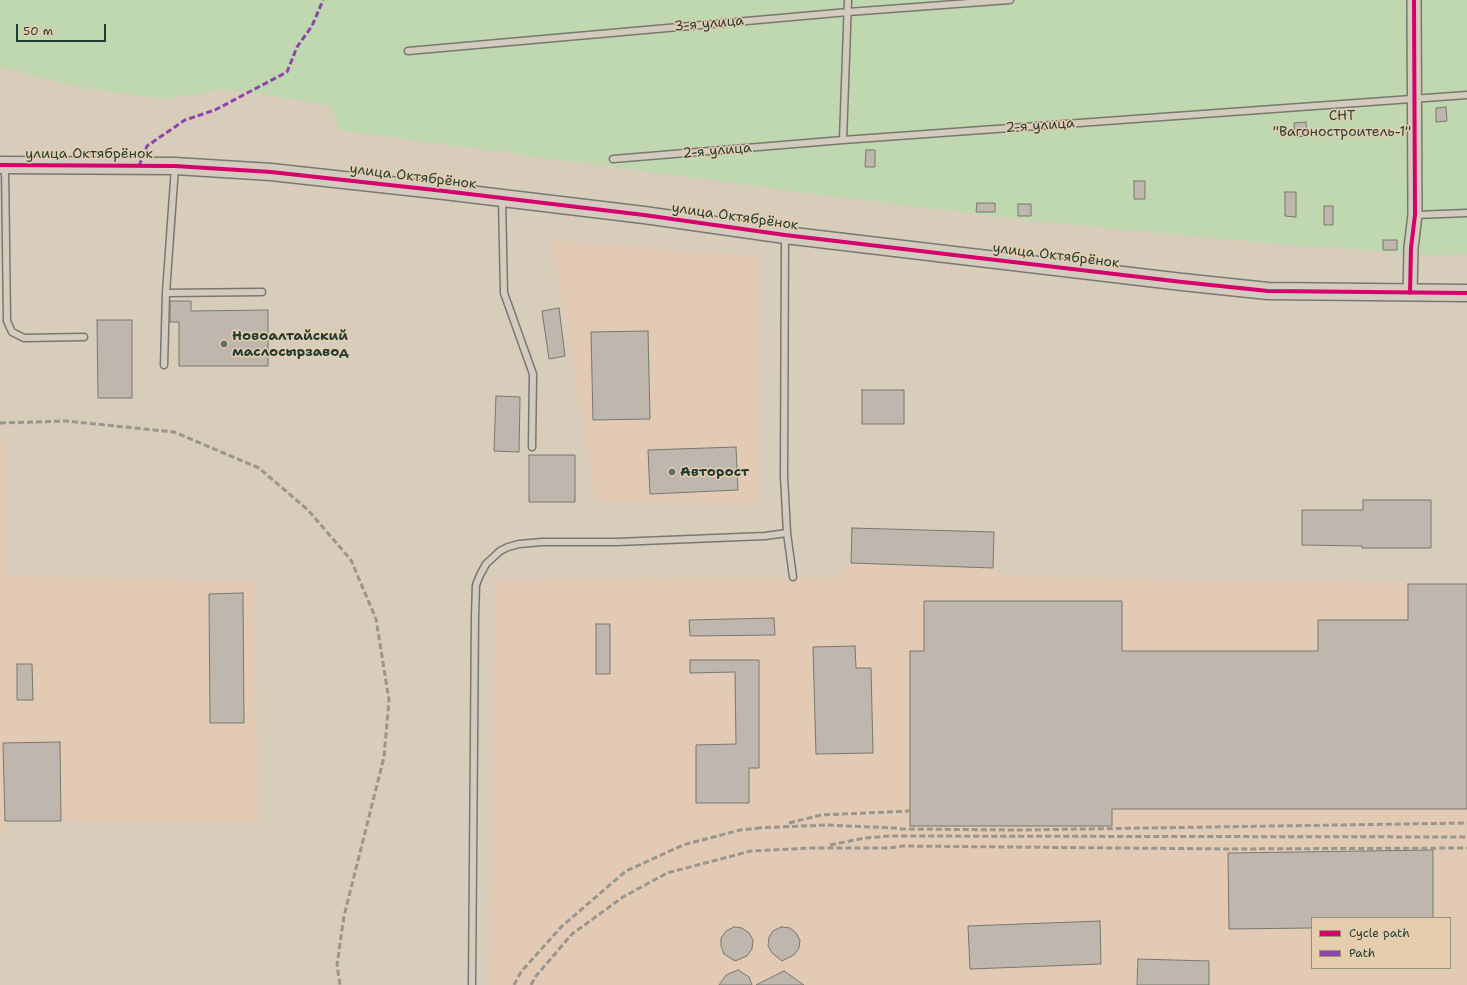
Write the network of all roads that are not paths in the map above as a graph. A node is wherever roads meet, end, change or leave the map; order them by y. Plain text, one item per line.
1 (848, 0) edge
2 (1010, 0) edge
3 (1414, 0) edge
4 (848, 12) junction
5 (408, 51) dead end
6 (1467, 94) edge
7 (1414, 99) junction
8 (843, 140) junction
9 (613, 160) dead end
10 (2, 165) edge
11 (175, 166) junction
12 (502, 199) junction
13 (1467, 213) edge
14 (1415, 215) junction
15 (785, 235) junction
16 (262, 292) dead end
17 (166, 293) junction
18 (1410, 293) junction
19 (1467, 293) edge
20 (84, 337) dead end
21 (164, 365) dead end
22 (532, 446) dead end
23 (787, 533) junction
24 (793, 576) dead end
25 (472, 985) edge

1 - 4 lane
2 - 4 lane, 3-я улица
3 - 7 street
4 - 5 lane, 3-я улица
4 - 8 lane
6 - 7 lane, 2-я улица
7 - 8 lane, 2-я улица
7 - 14 street
8 - 9 lane, 2-я улица
10 - 11 street, улица Октябрёнок
10 - 20 lane
11 - 12 street, улица Октябрёнок
11 - 17 lane
12 - 15 street, улица Октябрёнок
12 - 22 lane
13 - 14 lane
14 - 18 street
15 - 18 street, улица Октябрёнок
15 - 23 lane
16 - 17 lane
17 - 21 lane
18 - 19 street, улица Октябрёнок
23 - 24 lane
23 - 25 lane

